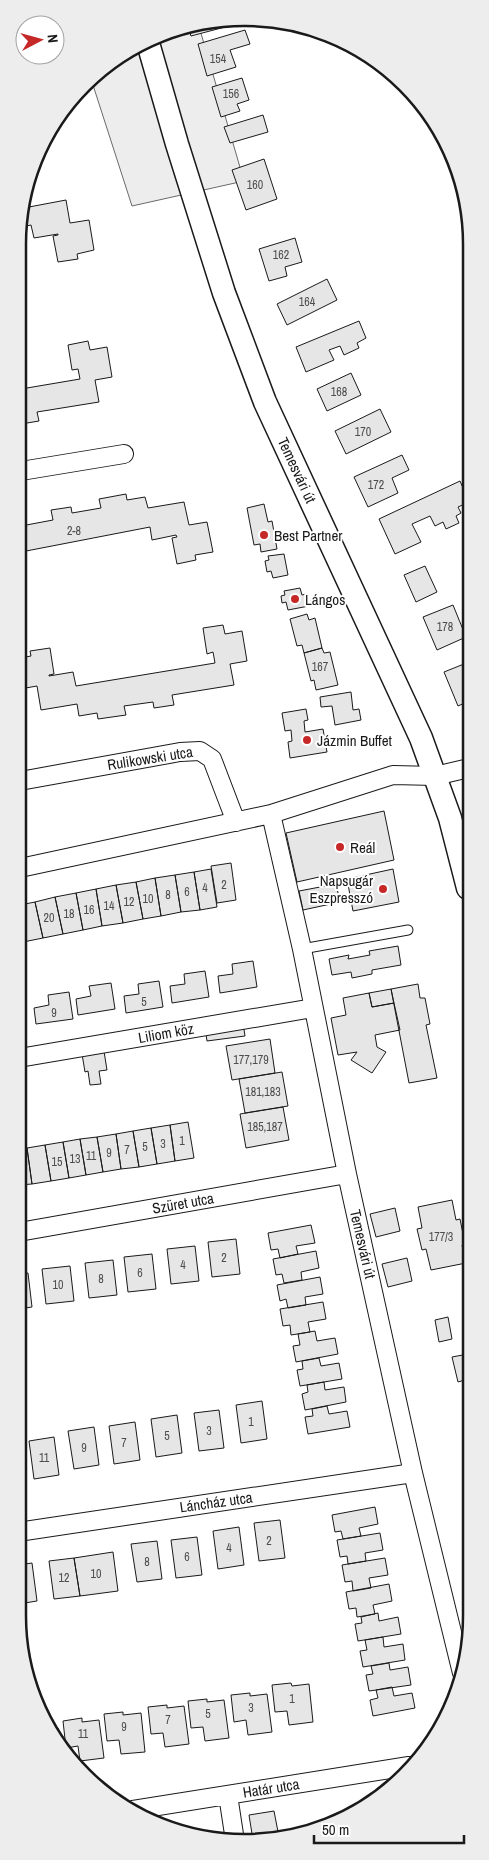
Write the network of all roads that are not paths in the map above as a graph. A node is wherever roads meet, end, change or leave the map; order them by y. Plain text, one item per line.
1 (149, 48) edge
2 (124, 454) dead end
3 (26, 470) edge
4 (463, 769) edge
5 (435, 776) junction
6 (26, 780) edge
7 (271, 814) junction
8 (236, 822) junction
9 (26, 867) edge
10 (463, 869) edge
11 (408, 930) dead end
12 (302, 949) junction
13 (313, 1008) junction
14 (26, 1057) edge
15 (347, 1174) junction
16 (26, 1231) edge
17 (414, 1472) junction
18 (26, 1531) edge
19 (459, 1659) edge
20 (402, 1767) edge
21 (228, 1794) junction
22 (142, 1808) edge
23 (234, 1833) edge

1 - 5 street, Temesvári út
2 - 3 street
4 - 5 street
5 - 7 street
5 - 10 street, Temesvári út
6 - 8 street, Rulikowski utca
7 - 8 street
7 - 12 street, Temesvári út
8 - 9 street
11 - 12 lane
12 - 13 street, Temesvári út
13 - 14 street, Liliom köz
13 - 15 street, Temesvári út
15 - 16 street, Szüret utca
15 - 17 street, Temesvári út
17 - 18 street, Láncház utca
17 - 19 street, Temesvári út
20 - 21 street, Határ utca
21 - 22 street, Határ utca
21 - 23 street

